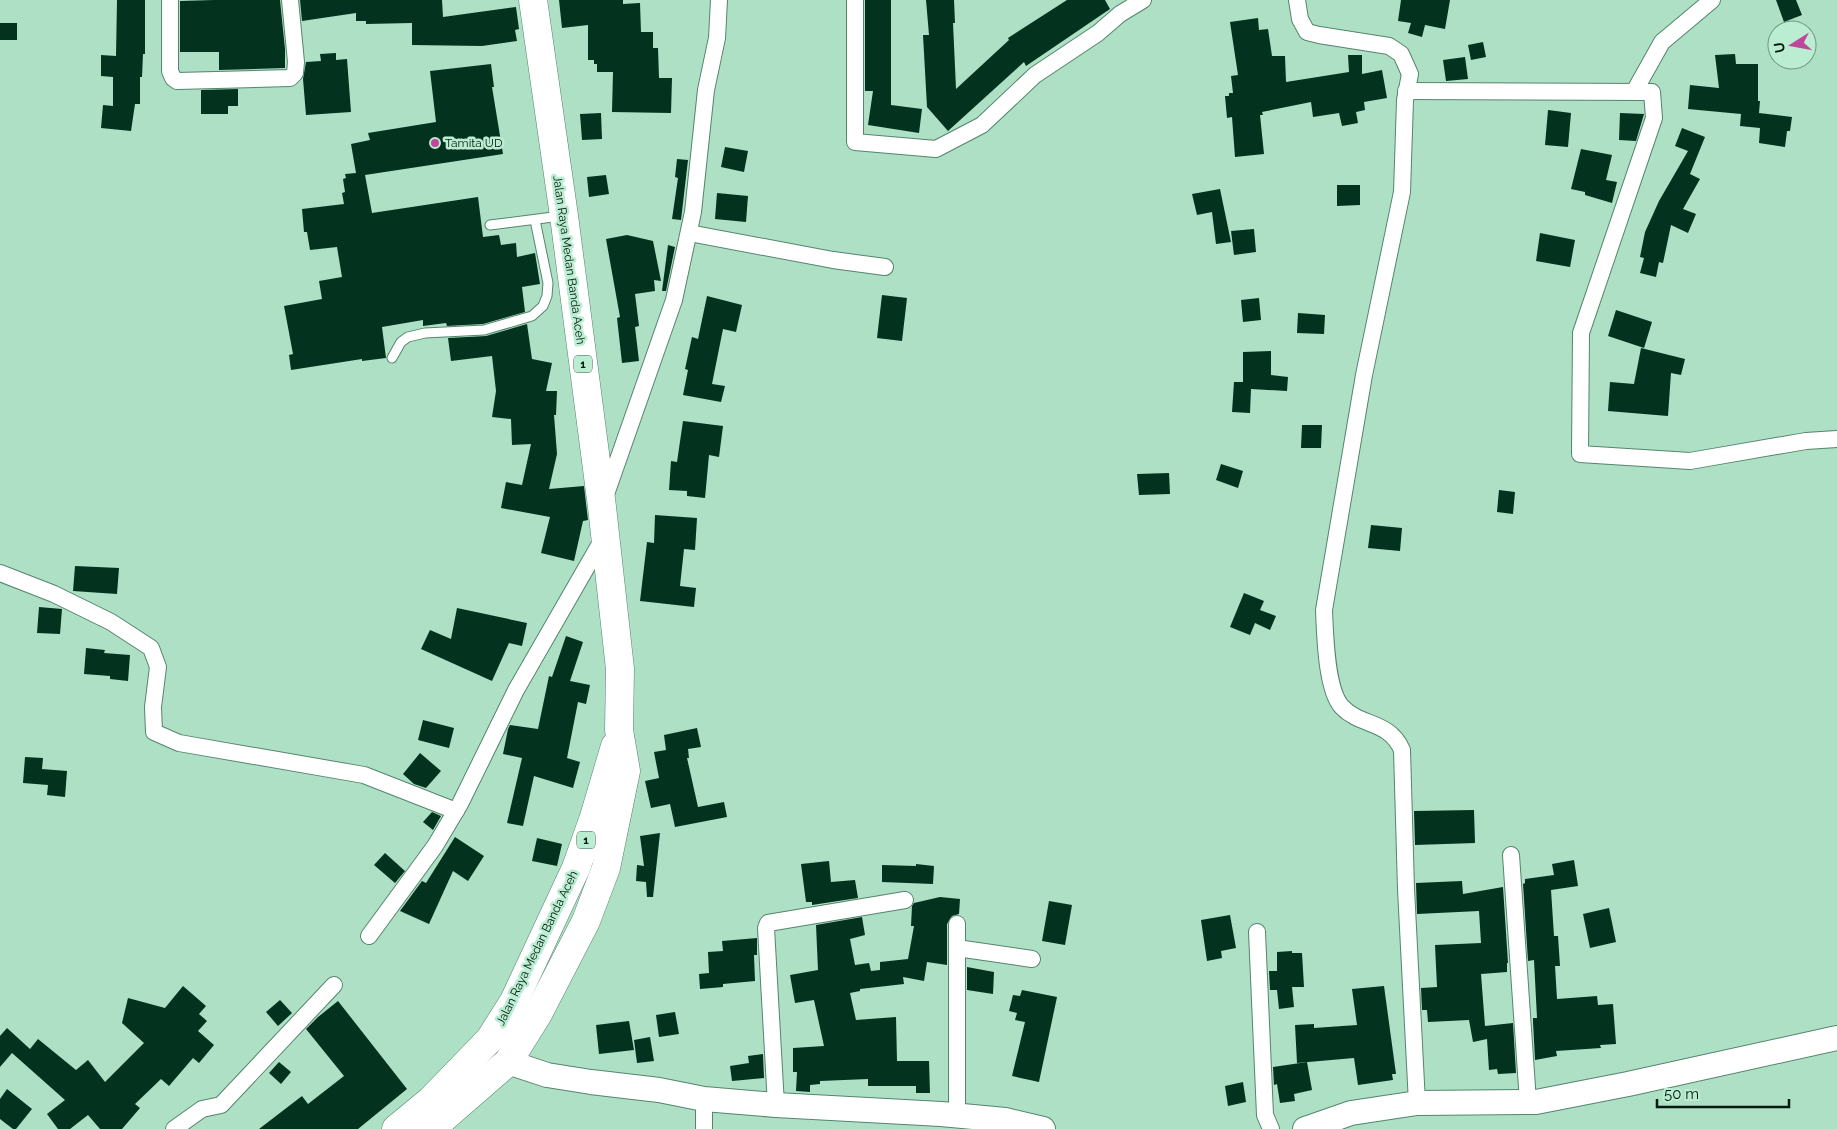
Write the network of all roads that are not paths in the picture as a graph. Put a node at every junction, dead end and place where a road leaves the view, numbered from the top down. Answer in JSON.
{"nodes":[{"id":1,"x":170,"y":0,"type":"edge"},
{"id":2,"x":290,"y":0,"type":"edge"},
{"id":3,"x":533,"y":0,"type":"edge"},
{"id":4,"x":719,"y":0,"type":"edge"},
{"id":5,"x":855,"y":0,"type":"edge"},
{"id":6,"x":1143,"y":0,"type":"edge"},
{"id":7,"x":1297,"y":0,"type":"edge"},
{"id":8,"x":1712,"y":0,"type":"edge"},
{"id":9,"x":1406,"y":91,"type":"junction"},
{"id":10,"x":1634,"y":92,"type":"junction"},
{"id":11,"x":564,"y":216,"type":"junction"},
{"id":12,"x":535,"y":220,"type":"junction"},
{"id":13,"x":490,"y":225,"type":"dead end"},
{"id":14,"x":688,"y":233,"type":"junction"},
{"id":15,"x":885,"y":267,"type":"dead end"},
{"id":16,"x":392,"y":358,"type":"dead end"},
{"id":17,"x":1837,"y":439,"type":"edge"},
{"id":18,"x":602,"y":507,"type":"junction"},
{"id":19,"x":605,"y":535,"type":"junction"},
{"id":20,"x":0,"y":573,"type":"edge"},
{"id":21,"x":619,"y":730,"type":"junction"},
{"id":22,"x":456,"y":811,"type":"junction"},
{"id":23,"x":1511,"y":856,"type":"dead end"},
{"id":24,"x":905,"y":900,"type":"dead end"},
{"id":25,"x":957,"y":924,"type":"dead end"},
{"id":26,"x":1257,"y":932,"type":"dead end"},
{"id":27,"x":369,"y":936,"type":"dead end"},
{"id":28,"x":957,"y":948,"type":"junction"},
{"id":29,"x":1032,"y":959,"type":"dead end"},
{"id":30,"x":334,"y":985,"type":"dead end"},
{"id":31,"x":1837,"y":1038,"type":"edge"},
{"id":32,"x":508,"y":1062,"type":"junction"},
{"id":33,"x":704,"y":1099,"type":"junction"},
{"id":34,"x":1528,"y":1102,"type":"junction"},
{"id":35,"x":1417,"y":1103,"type":"junction"},
{"id":36,"x":776,"y":1105,"type":"junction"},
{"id":37,"x":958,"y":1116,"type":"junction"},
{"id":38,"x":174,"y":1129,"type":"edge"},
{"id":39,"x":396,"y":1129,"type":"edge"},
{"id":40,"x":431,"y":1129,"type":"edge"},
{"id":41,"x":704,"y":1129,"type":"edge"},
{"id":42,"x":1043,"y":1129,"type":"edge"},
{"id":43,"x":1271,"y":1129,"type":"edge"},
{"id":44,"x":1305,"y":1129,"type":"edge"}],
"edges":[{"from":1,"to":2,"type":"street"},
{"from":3,"to":11,"type":"highway","name":"Jalan Raya Medan Banda Aceh","number":"1"},
{"from":4,"to":14,"type":"street"},
{"from":5,"to":6,"type":"street"},
{"from":7,"to":9,"type":"street"},
{"from":8,"to":10,"type":"street"},
{"from":9,"to":10,"type":"street"},
{"from":9,"to":35,"type":"street"},
{"from":10,"to":17,"type":"street"},
{"from":11,"to":12,"type":"lane"},
{"from":11,"to":18,"type":"highway","name":"Jalan Raya Medan Banda Aceh","number":"1"},
{"from":12,"to":13,"type":"lane"},
{"from":12,"to":16,"type":"lane"},
{"from":14,"to":15,"type":"street"},
{"from":14,"to":18,"type":"street"},
{"from":18,"to":19,"type":"highway","name":"Jalan Raya Medan Banda Aceh","number":"1"},
{"from":19,"to":21,"type":"highway","name":"Jalan Raya Medan Banda Aceh","number":"1"},
{"from":19,"to":22,"type":"street"},
{"from":20,"to":22,"type":"street"},
{"from":21,"to":32,"type":"highway","name":"Jalan Raya Medan Banda Aceh","number":"1"},
{"from":21,"to":39,"type":"highway","name":"Jalan Raya Medan Banda Aceh","number":"1"},
{"from":22,"to":27,"type":"street"},
{"from":23,"to":34,"type":"street"},
{"from":24,"to":36,"type":"street"},
{"from":25,"to":28,"type":"street"},
{"from":26,"to":43,"type":"street"},
{"from":28,"to":29,"type":"street"},
{"from":28,"to":37,"type":"street"},
{"from":30,"to":38,"type":"street"},
{"from":31,"to":34,"type":"street"},
{"from":32,"to":33,"type":"street"},
{"from":32,"to":40,"type":"highway","name":"Jalan Raya Medan Banda Aceh","number":"1"},
{"from":33,"to":36,"type":"street"},
{"from":33,"to":41,"type":"street"},
{"from":34,"to":35,"type":"street"},
{"from":35,"to":44,"type":"street"},
{"from":36,"to":37,"type":"street"},
{"from":37,"to":42,"type":"street"}]}
